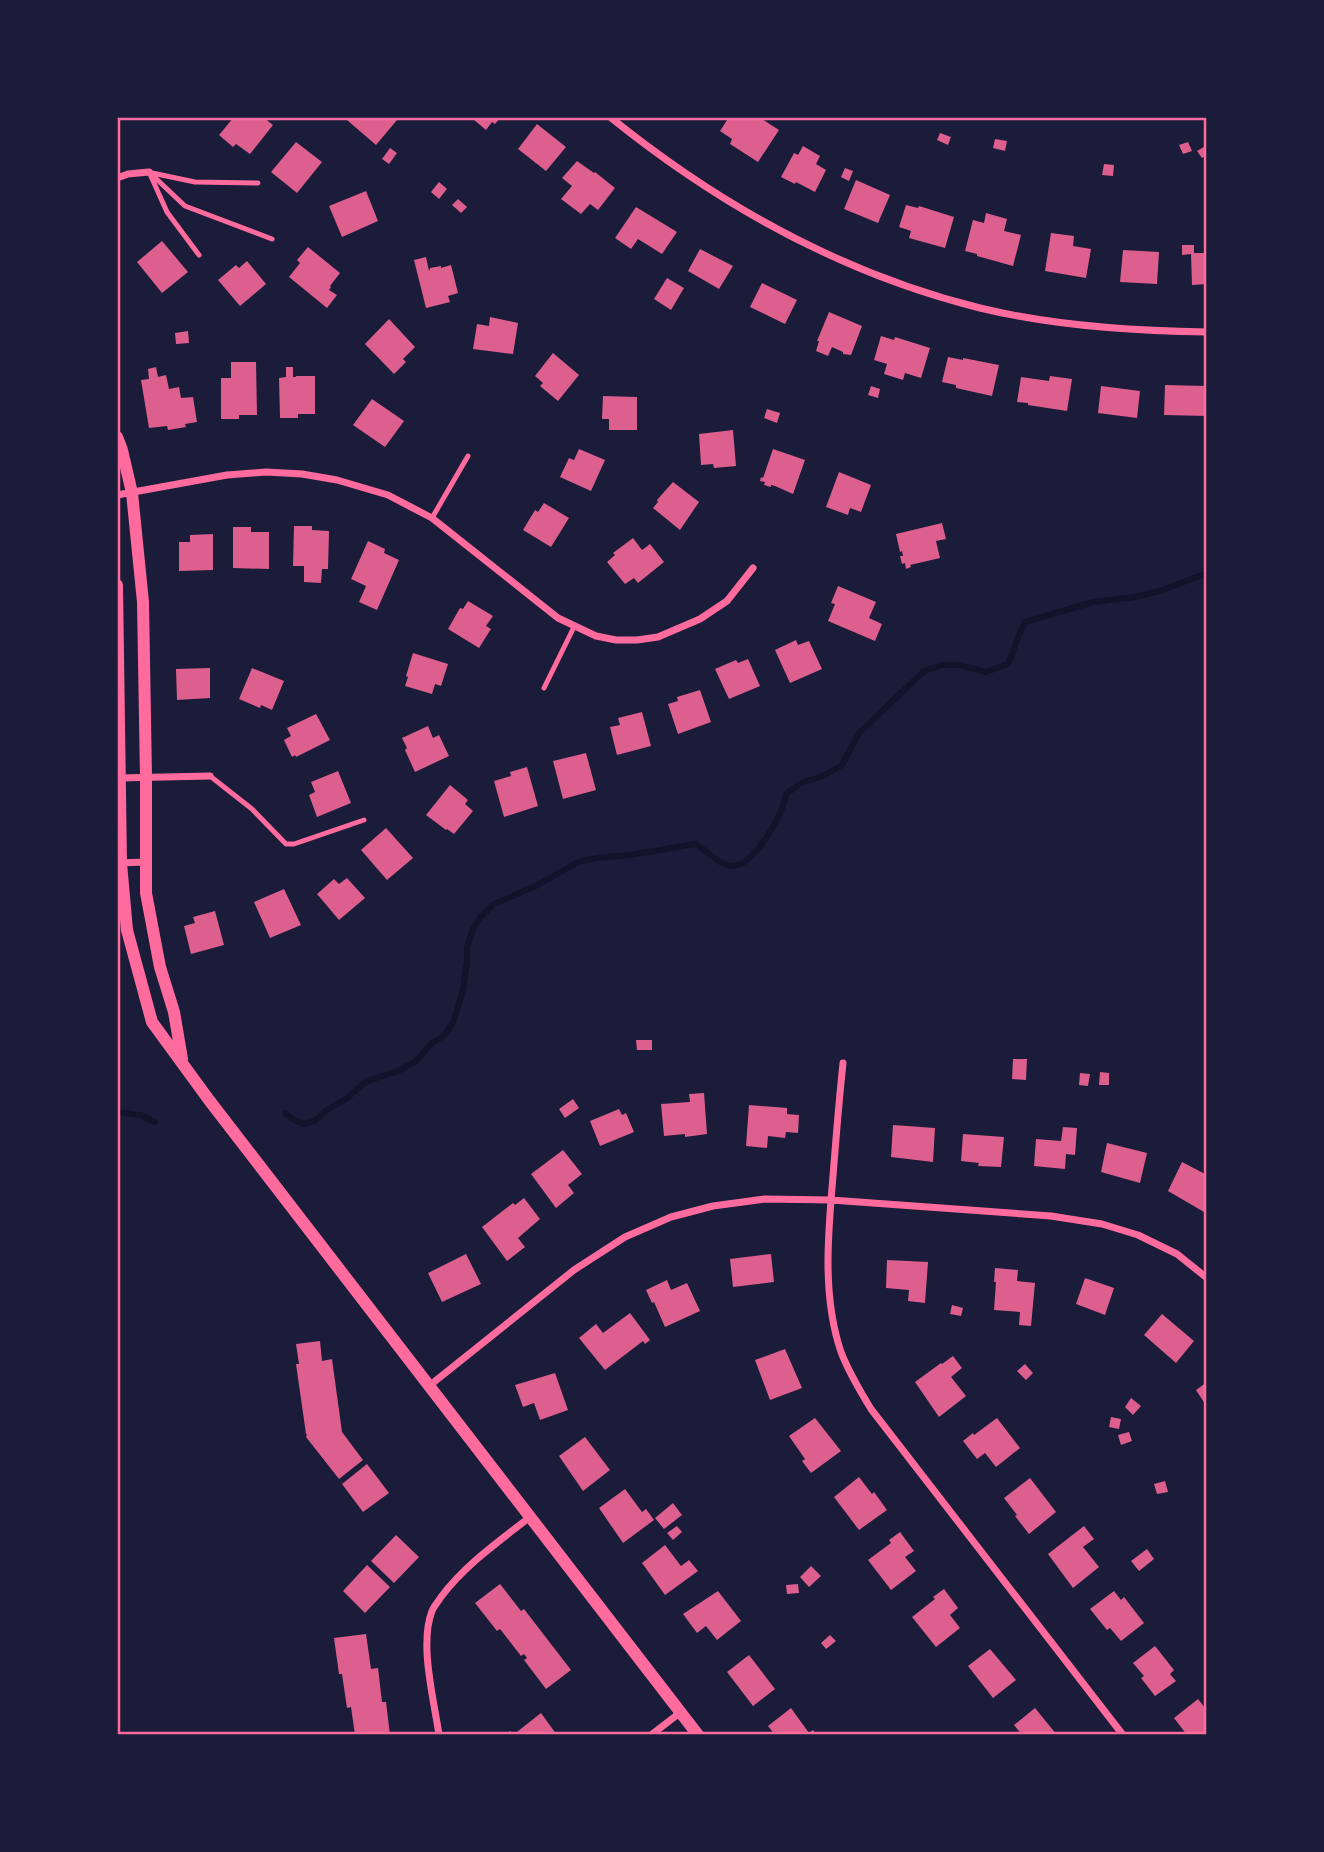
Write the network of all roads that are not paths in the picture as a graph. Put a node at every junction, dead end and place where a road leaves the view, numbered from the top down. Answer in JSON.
{"nodes":[{"id":1,"x":610,"y":117,"type":"edge"},
{"id":2,"x":149,"y":172,"type":"junction"},
{"id":3,"x":117,"y":178,"type":"edge"},
{"id":4,"x":258,"y":183,"type":"dead end"},
{"id":5,"x":272,"y":239,"type":"dead end"},
{"id":6,"x":199,"y":254,"type":"dead end"},
{"id":7,"x":1207,"y":332,"type":"edge"},
{"id":8,"x":117,"y":437,"type":"edge"},
{"id":9,"x":468,"y":456,"type":"dead end"},
{"id":10,"x":132,"y":493,"type":"junction"},
{"id":11,"x":117,"y":495,"type":"edge"},
{"id":12,"x":432,"y":518,"type":"junction"},
{"id":13,"x":753,"y":568,"type":"dead end"},
{"id":14,"x":117,"y":585,"type":"edge"},
{"id":15,"x":574,"y":627,"type":"junction"},
{"id":16,"x":544,"y":688,"type":"dead end"},
{"id":17,"x":210,"y":776,"type":"joint"},
{"id":18,"x":146,"y":777,"type":"junction"},
{"id":19,"x":118,"y":778,"type":"edge"},
{"id":20,"x":364,"y":820,"type":"dead end"},
{"id":21,"x":145,"y":862,"type":"junction"},
{"id":22,"x":119,"y":863,"type":"edge"},
{"id":23,"x":183,"y":1063,"type":"junction"},
{"id":24,"x":843,"y":1063,"type":"dead end"},
{"id":25,"x":831,"y":1200,"type":"junction"},
{"id":26,"x":1207,"y":1278,"type":"edge"},
{"id":27,"x":429,"y":1386,"type":"junction"},
{"id":28,"x":530,"y":1517,"type":"junction"},
{"id":29,"x":681,"y":1712,"type":"junction"},
{"id":30,"x":439,"y":1735,"type":"edge"},
{"id":31,"x":651,"y":1735,"type":"edge"},
{"id":32,"x":698,"y":1735,"type":"edge"},
{"id":33,"x":1122,"y":1735,"type":"edge"}],
"edges":[{"from":1,"to":7,"type":"street"},
{"from":2,"to":3,"type":"street"},
{"from":2,"to":4,"type":"lane"},
{"from":2,"to":5,"type":"lane"},
{"from":2,"to":6,"type":"lane"},
{"from":8,"to":10,"type":"street"},
{"from":9,"to":12,"type":"lane"},
{"from":10,"to":11,"type":"street"},
{"from":10,"to":12,"type":"street"},
{"from":10,"to":18,"type":"street"},
{"from":12,"to":15,"type":"street"},
{"from":13,"to":15,"type":"street"},
{"from":14,"to":19,"type":"street"},
{"from":15,"to":16,"type":"lane"},
{"from":17,"to":18,"type":"street"},
{"from":17,"to":20,"type":"lane"},
{"from":18,"to":19,"type":"street"},
{"from":18,"to":21,"type":"street"},
{"from":19,"to":22,"type":"street"},
{"from":21,"to":22,"type":"street"},
{"from":21,"to":23,"type":"street"},
{"from":22,"to":23,"type":"street"},
{"from":23,"to":27,"type":"street"},
{"from":24,"to":25,"type":"street"},
{"from":25,"to":26,"type":"street"},
{"from":25,"to":27,"type":"street"},
{"from":25,"to":33,"type":"street"},
{"from":27,"to":28,"type":"street"},
{"from":28,"to":29,"type":"street"},
{"from":28,"to":30,"type":"street"},
{"from":29,"to":31,"type":"street"},
{"from":29,"to":32,"type":"street"}]}
